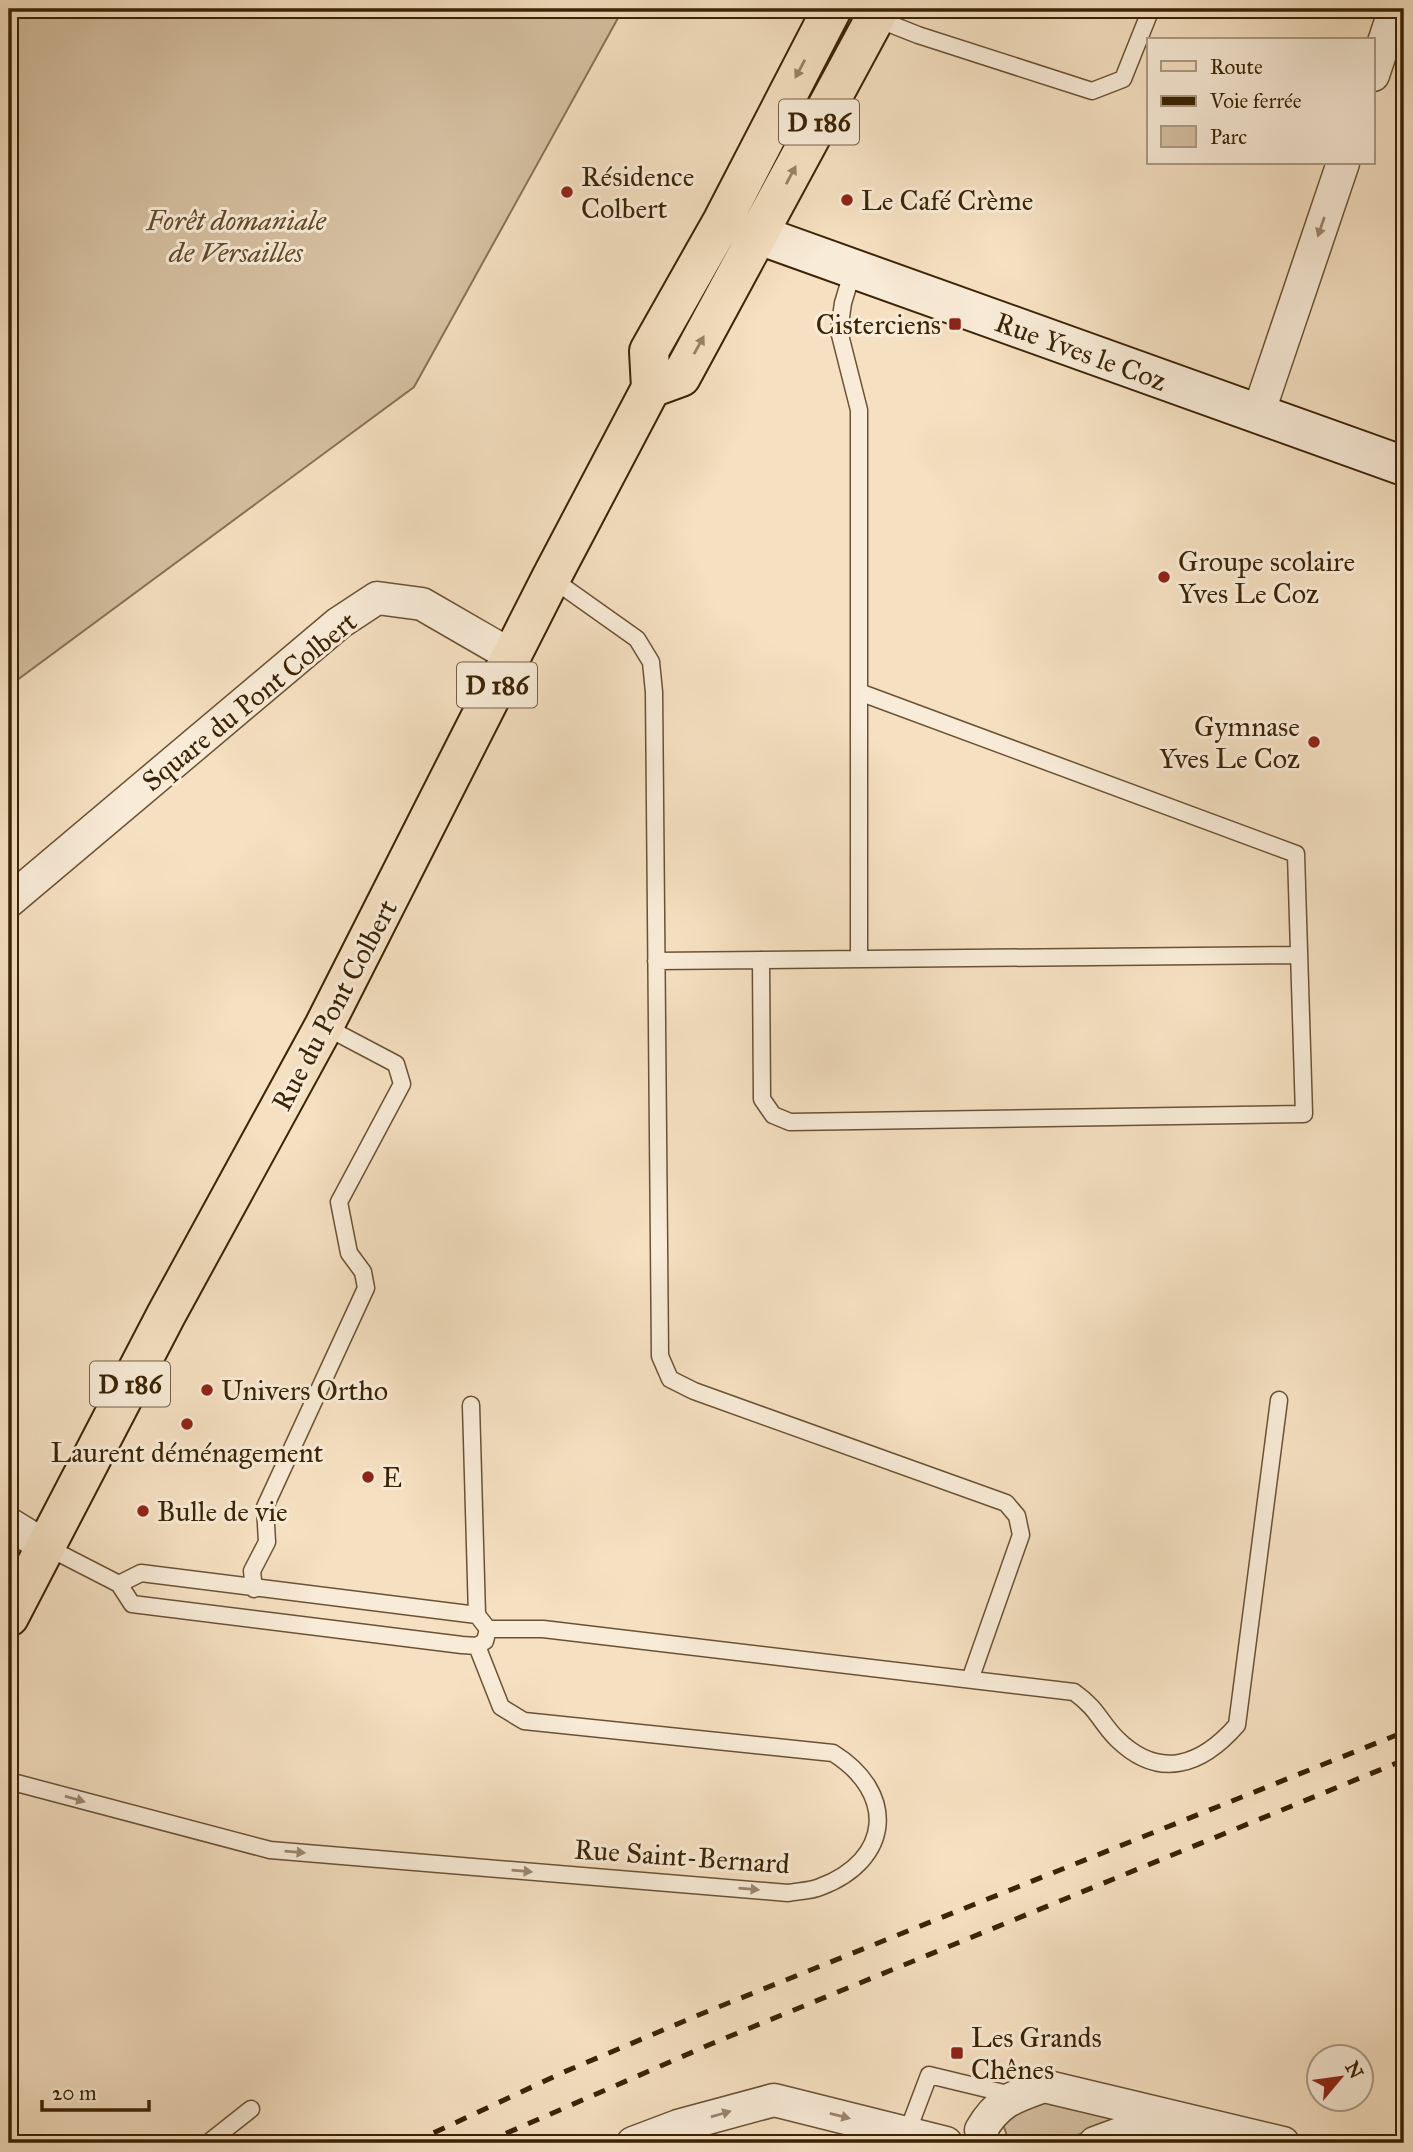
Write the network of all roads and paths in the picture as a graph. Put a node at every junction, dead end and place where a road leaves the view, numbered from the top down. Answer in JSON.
{"nodes":[{"id":1,"x":832,"y":9,"type":"edge"},
{"id":2,"x":1151,"y":9,"type":"edge"},
{"id":3,"x":1395,"y":9,"type":"edge"},
{"id":4,"x":877,"y":13,"type":"edge"},
{"id":5,"x":1374,"y":72,"type":"edge"},
{"id":6,"x":1343,"y":164,"type":"edge"},
{"id":7,"x":723,"y":220,"type":"junction"},
{"id":8,"x":759,"y":235,"type":"junction"},
{"id":9,"x":853,"y":270,"type":"junction"},
{"id":10,"x":651,"y":388,"type":"junction"},
{"id":11,"x":1258,"y":414,"type":"junction"},
{"id":12,"x":1404,"y":466,"type":"edge"},
{"id":13,"x":551,"y":578,"type":"junction"},
{"id":14,"x":512,"y":656,"type":"junction"},
{"id":15,"x":859,"y":692,"type":"junction"},
{"id":16,"x":9,"y":901,"type":"edge"},
{"id":17,"x":1299,"y":955,"type":"junction"},
{"id":18,"x":859,"y":959,"type":"junction"},
{"id":19,"x":761,"y":960,"type":"junction"},
{"id":20,"x":656,"y":961,"type":"junction"},
{"id":21,"x":324,"y":1026,"type":"junction"},
{"id":22,"x":1279,"y":1400,"type":"dead end"},
{"id":23,"x":471,"y":1405,"type":"dead end"},
{"id":24,"x":9,"y":1524,"type":"edge"},
{"id":25,"x":45,"y":1546,"type":"junction"},
{"id":26,"x":119,"y":1584,"type":"junction"},
{"id":27,"x":254,"y":1589,"type":"junction"},
{"id":28,"x":477,"y":1615,"type":"junction"},
{"id":29,"x":9,"y":1618,"type":"edge"},
{"id":30,"x":488,"y":1629,"type":"junction"},
{"id":31,"x":477,"y":1646,"type":"junction"},
{"id":32,"x":971,"y":1677,"type":"junction"},
{"id":33,"x":9,"y":1781,"type":"edge"},
{"id":34,"x":1016,"y":2096,"type":"junction"},
{"id":35,"x":251,"y":2109,"type":"dead end"},
{"id":36,"x":1176,"y":2120,"type":"junction"},
{"id":37,"x":907,"y":2133,"type":"junction"},
{"id":38,"x":208,"y":2143,"type":"edge"},
{"id":39,"x":633,"y":2143,"type":"edge"},
{"id":40,"x":946,"y":2143,"type":"edge"},
{"id":41,"x":984,"y":2143,"type":"edge"},
{"id":42,"x":1095,"y":2143,"type":"edge"},
{"id":43,"x":1283,"y":2143,"type":"edge"}],
"edges":[{"from":1,"to":7,"type":"main road","number":"D 186","one_way":true},
{"from":2,"to":4,"type":"lane"},
{"from":3,"to":5,"type":"street"},
{"from":8,"to":4,"type":"main road","number":"D 186","one_way":true},
{"from":6,"to":11,"type":"street","one_way":true},
{"from":7,"to":8,"type":"main road"},
{"from":7,"to":10,"type":"main road","number":"D 186"},
{"from":8,"to":9,"type":"main road","name":"Rue Yves le Coz"},
{"from":10,"to":8,"type":"main road","number":"D 186","one_way":true},
{"from":9,"to":11,"type":"main road","name":"Rue Yves le Coz"},
{"from":9,"to":15,"type":"lane"},
{"from":10,"to":13,"type":"main road","name":"Rue du Pont Colbert","number":"D 186"},
{"from":11,"to":12,"type":"main road","name":"Rue Yves le Coz"},
{"from":13,"to":14,"type":"main road","name":"Rue du Pont Colbert","number":"D 186"},
{"from":13,"to":20,"type":"lane"},
{"from":14,"to":16,"type":"street","name":"Square du Pont Colbert"},
{"from":14,"to":21,"type":"main road","name":"Rue du Pont Colbert","number":"D 186"},
{"from":15,"to":17,"type":"lane"},
{"from":15,"to":18,"type":"lane"},
{"from":17,"to":18,"type":"lane"},
{"from":17,"to":19,"type":"lane"},
{"from":18,"to":19,"type":"lane"},
{"from":19,"to":20,"type":"lane"},
{"from":20,"to":32,"type":"lane"},
{"from":21,"to":25,"type":"main road","name":"Rue du Pont Colbert","number":"D 186"},
{"from":21,"to":27,"type":"lane"},
{"from":22,"to":32,"type":"lane"},
{"from":23,"to":28,"type":"lane"},
{"from":24,"to":25,"type":"street"},
{"from":25,"to":26,"type":"lane"},
{"from":25,"to":29,"type":"main road","name":"Rue du Pont Colbert","number":"D 186"},
{"from":26,"to":27,"type":"lane"},
{"from":26,"to":31,"type":"lane"},
{"from":27,"to":28,"type":"lane"},
{"from":28,"to":30,"type":"lane"},
{"from":30,"to":31,"type":"lane"},
{"from":30,"to":32,"type":"lane"},
{"from":33,"to":31,"type":"lane","name":"Rue Saint-Bernard","one_way":true},
{"from":34,"to":36,"type":"street"},
{"from":34,"to":37,"type":"lane"},
{"from":34,"to":41,"type":"street"},
{"from":35,"to":38,"type":"lane"},
{"from":36,"to":42,"type":"street"},
{"from":36,"to":43,"type":"street"},
{"from":39,"to":37,"type":"street","one_way":true},
{"from":37,"to":40,"type":"street"}]}
